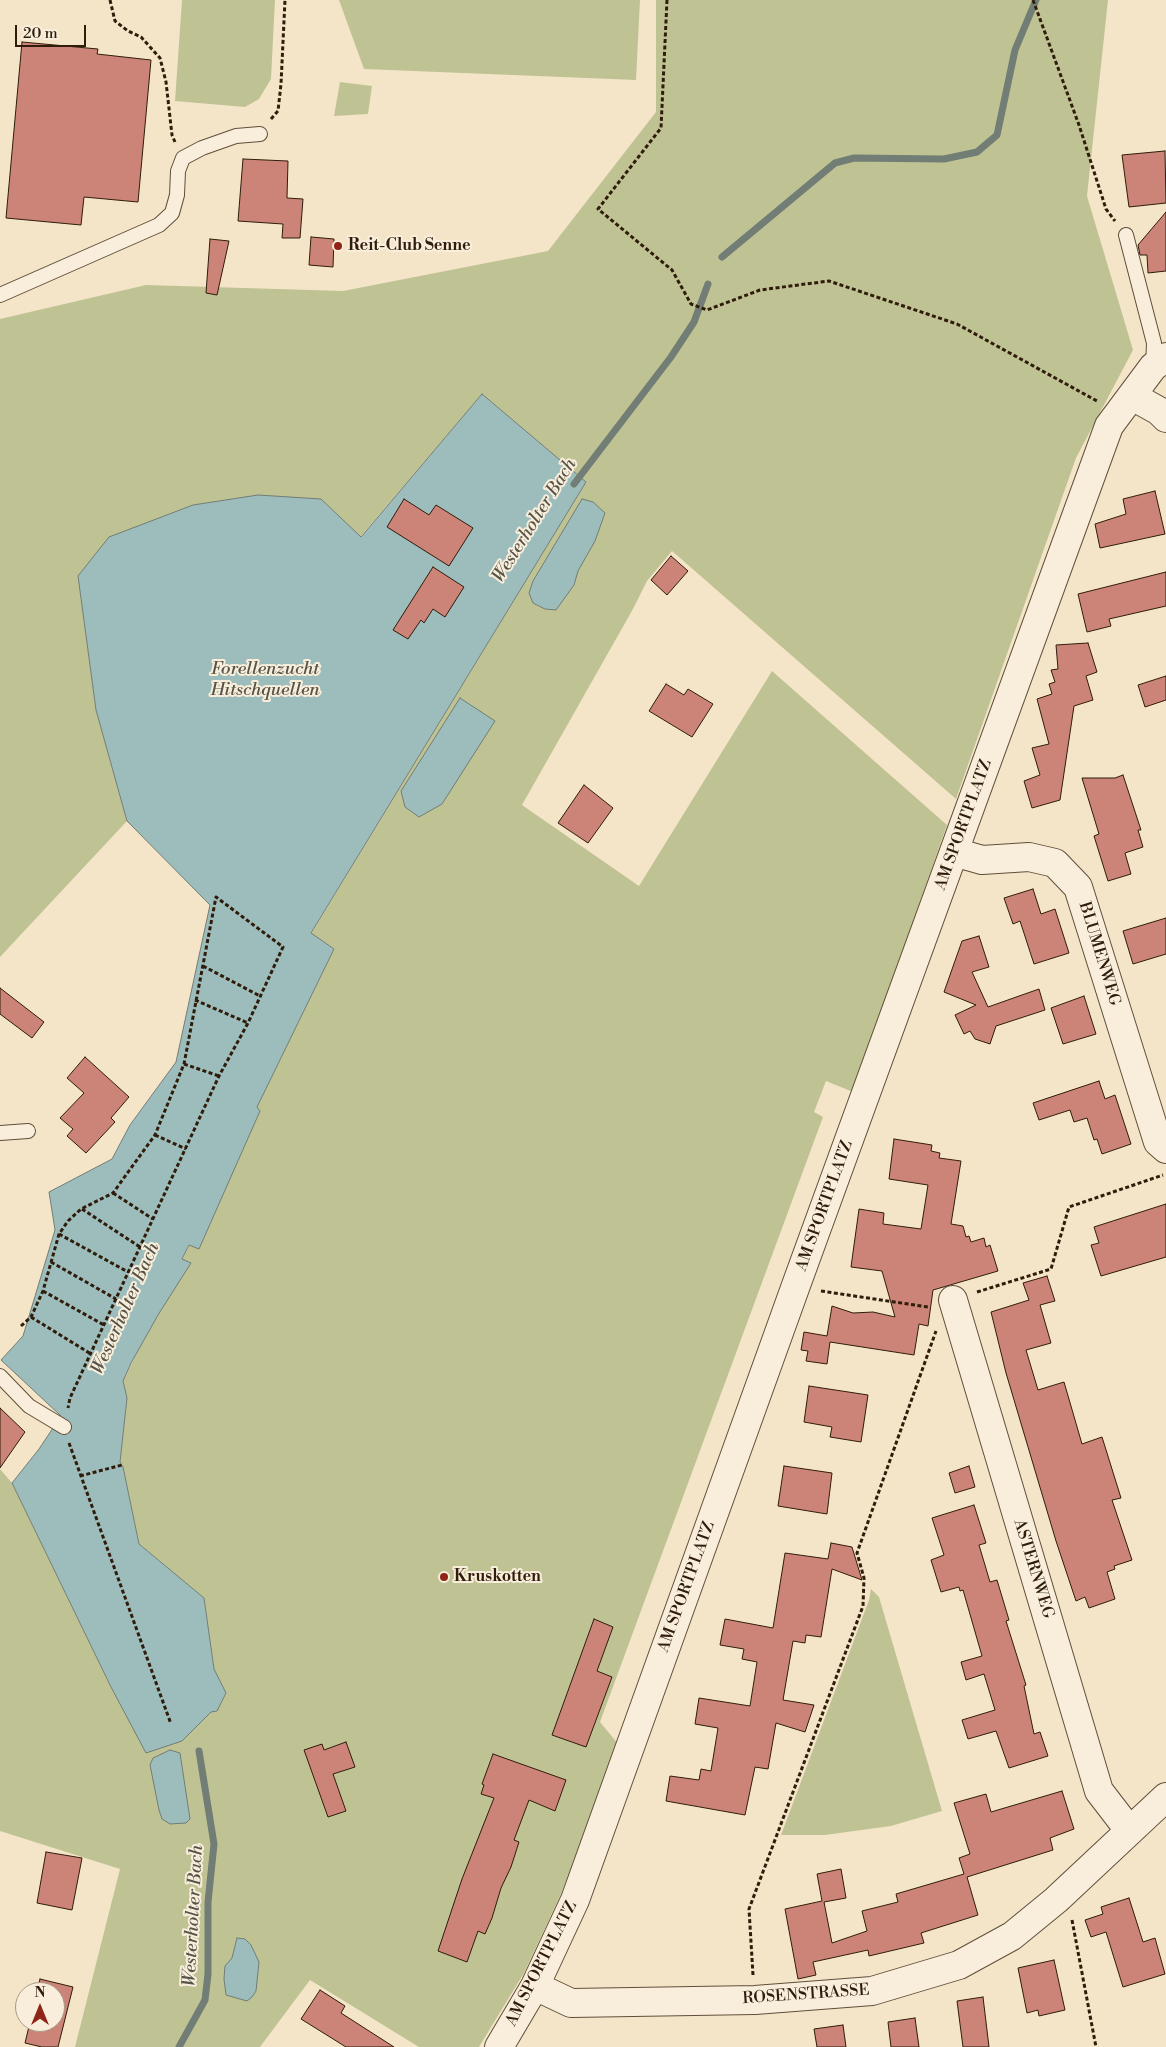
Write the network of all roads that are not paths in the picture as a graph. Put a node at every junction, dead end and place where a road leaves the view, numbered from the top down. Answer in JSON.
{"nodes":[{"id":1,"x":260,"y":134,"type":"road end"},
{"id":2,"x":1126,"y":235,"type":"dead end"},
{"id":3,"x":0,"y":295,"type":"edge"},
{"id":4,"x":1159,"y":362,"type":"edge"},
{"id":5,"x":1125,"y":404,"type":"junction"},
{"id":6,"x":1166,"y":418,"type":"edge"},
{"id":7,"x":954,"y":852,"type":"junction"},
{"id":8,"x":28,"y":1131,"type":"dead end"},
{"id":9,"x":0,"y":1133,"type":"edge"},
{"id":10,"x":1166,"y":1149,"type":"edge"},
{"id":11,"x":947,"y":1304,"type":"road end"},
{"id":12,"x":0,"y":1376,"type":"edge"},
{"id":13,"x":64,"y":1427,"type":"road end"},
{"id":14,"x":1166,"y":1797,"type":"edge"},
{"id":15,"x":1128,"y":1830,"type":"junction"},
{"id":16,"x":535,"y":1986,"type":"junction"},
{"id":17,"x":499,"y":2047,"type":"edge"}],
"edges":[{"from":1,"to":3,"type":"lane"},
{"from":2,"to":4,"type":"lane"},
{"from":4,"to":5,"type":"street","name":"AM SPORTPLATZ"},
{"from":5,"to":6,"type":"street"},
{"from":5,"to":7,"type":"street","name":"AM SPORTPLATZ"},
{"from":7,"to":10,"type":"street","name":"BLUMENWEG"},
{"from":7,"to":16,"type":"street","name":"AM SPORTPLATZ"},
{"from":8,"to":9,"type":"lane"},
{"from":11,"to":15,"type":"street","name":"ASTERNWEG"},
{"from":12,"to":13,"type":"lane"},
{"from":14,"to":15,"type":"street","name":"ROSENSTRASSE"},
{"from":15,"to":16,"type":"street","name":"ROSENSTRASSE"},
{"from":16,"to":17,"type":"street","name":"AM SPORTPLATZ"}]}
